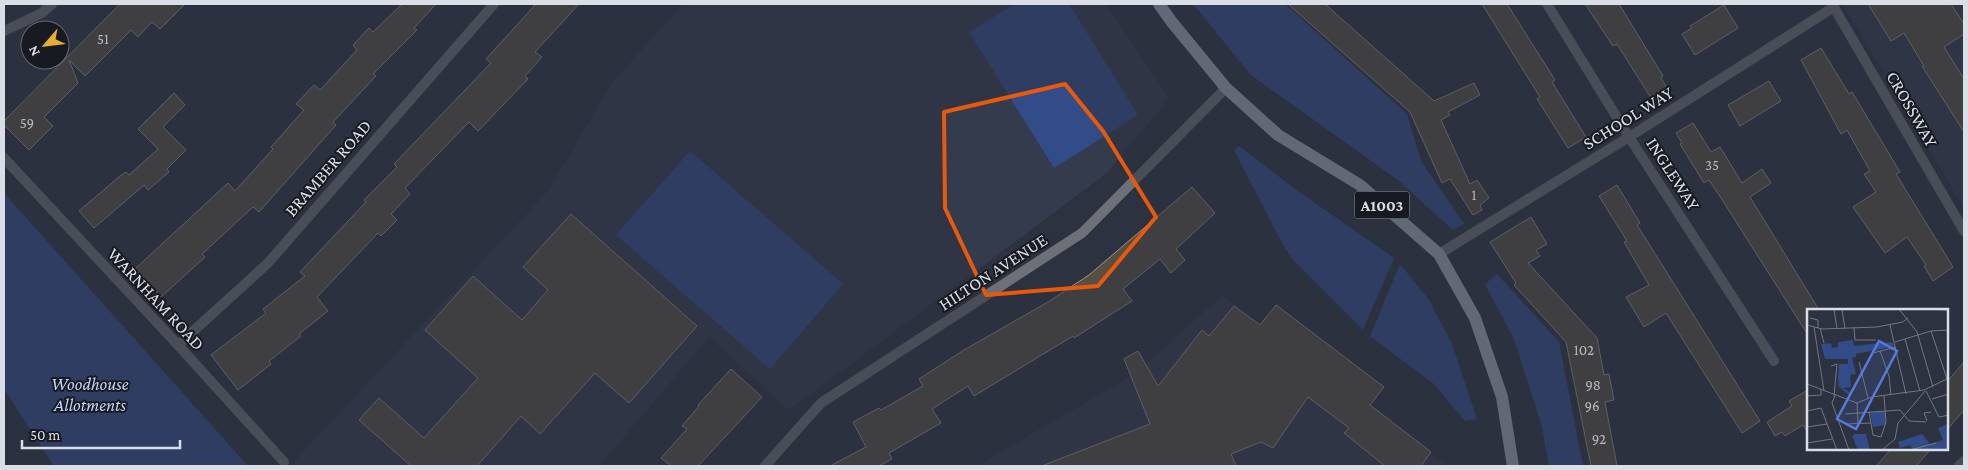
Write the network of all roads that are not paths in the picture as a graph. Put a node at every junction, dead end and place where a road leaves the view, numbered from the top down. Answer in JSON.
{"nodes":[{"id":1,"x":52,"y":4,"type":"edge"},
{"id":2,"x":494,"y":4,"type":"edge"},
{"id":3,"x":1159,"y":4,"type":"edge"},
{"id":4,"x":1546,"y":4,"type":"edge"},
{"id":5,"x":1833,"y":5,"type":"edge"},
{"id":6,"x":4,"y":31,"type":"edge"},
{"id":7,"x":1226,"y":88,"type":"junction"},
{"id":8,"x":1629,"y":137,"type":"junction"},
{"id":9,"x":4,"y":158,"type":"edge"},
{"id":10,"x":1964,"y":231,"type":"edge"},
{"id":11,"x":1439,"y":254,"type":"junction"},
{"id":12,"x":178,"y":346,"type":"junction"},
{"id":13,"x":1774,"y":361,"type":"dead end"},
{"id":14,"x":1964,"y":460,"type":"edge"},
{"id":15,"x":284,"y":462,"type":"dead end"},
{"id":16,"x":765,"y":466,"type":"edge"},
{"id":17,"x":1514,"y":466,"type":"edge"},
{"id":18,"x":1959,"y":466,"type":"edge"}],
"edges":[{"from":1,"to":6,"type":"street"},
{"from":2,"to":12,"type":"street","name":"BRAMBER ROAD"},
{"from":3,"to":7,"type":"main road","number":"A1003"},
{"from":4,"to":8,"type":"street","name":"INGLEWAY"},
{"from":5,"to":8,"type":"street","name":"SCHOOL WAY"},
{"from":5,"to":10,"type":"street","name":"CROSSWAY"},
{"from":7,"to":11,"type":"main road","number":"A1003"},
{"from":7,"to":16,"type":"street","name":"HILTON AVENUE"},
{"from":8,"to":11,"type":"street","name":"SCHOOL WAY"},
{"from":8,"to":13,"type":"street","name":"INGLEWAY"},
{"from":9,"to":12,"type":"street","name":"WARNHAM ROAD"},
{"from":11,"to":17,"type":"main road","number":"A1003"},
{"from":12,"to":15,"type":"street","name":"WARNHAM ROAD"},
{"from":14,"to":18,"type":"street"}]}
